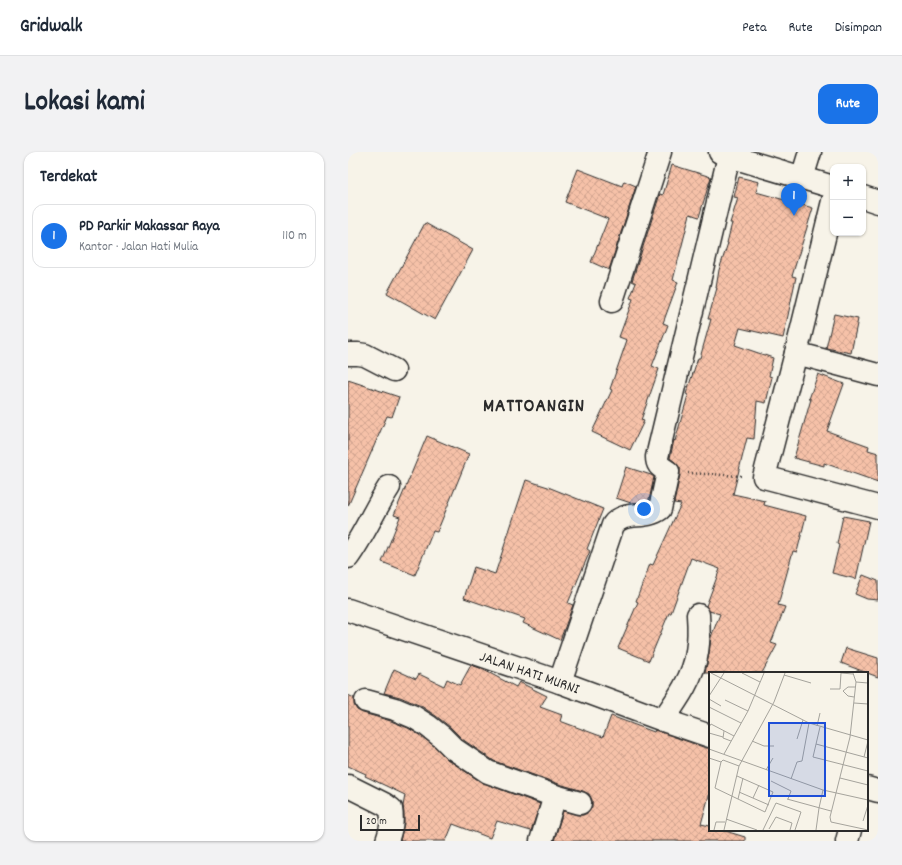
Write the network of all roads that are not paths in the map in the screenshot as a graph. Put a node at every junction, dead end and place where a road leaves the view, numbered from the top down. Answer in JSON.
{"nodes":[{"id":1,"x":660,"y":152,"type":"edge"},
{"id":2,"x":810,"y":152,"type":"edge"},
{"id":3,"x":725,"y":154,"type":"edge"},
{"id":4,"x":802,"y":178,"type":"junction"},
{"id":5,"x":830,"y":186,"type":"edge"},
{"id":6,"x":866,"y":198,"type":"edge"},
{"id":7,"x":878,"y":202,"type":"edge"},
{"id":8,"x":830,"y":213,"type":"edge"},
{"id":9,"x":612,"y":301,"type":"dead end"},
{"id":10,"x":348,"y":354,"type":"edge"},
{"id":11,"x":796,"y":354,"type":"junction"},
{"id":12,"x":394,"y":370,"type":"dead end"},
{"id":13,"x":878,"y":375,"type":"edge"},
{"id":14,"x":389,"y":487,"type":"dead end"},
{"id":15,"x":878,"y":507,"type":"edge"},
{"id":16,"x":348,"y":557,"type":"edge"},
{"id":17,"x":348,"y":610,"type":"edge"},
{"id":18,"x":698,"y":615,"type":"dead end"},
{"id":19,"x":560,"y":682,"type":"junction"},
{"id":20,"x":366,"y":701,"type":"dead end"},
{"id":21,"x":663,"y":720,"type":"junction"},
{"id":22,"x":709,"y":736,"type":"edge"},
{"id":23,"x":348,"y":786,"type":"edge"},
{"id":24,"x":868,"y":788,"type":"edge"},
{"id":25,"x":878,"y":791,"type":"edge"},
{"id":26,"x":555,"y":796,"type":"junction"},
{"id":27,"x":580,"y":803,"type":"dead end"},
{"id":28,"x":850,"y":831,"type":"edge"},
{"id":29,"x":387,"y":841,"type":"edge"},
{"id":30,"x":541,"y":841,"type":"edge"},
{"id":31,"x":847,"y":841,"type":"edge"}],
"edges":[{"from":1,"to":9,"type":"street"},
{"from":2,"to":4,"type":"street"},
{"from":3,"to":4,"type":"street"},
{"from":3,"to":19,"type":"street"},
{"from":4,"to":5,"type":"street"},
{"from":6,"to":7,"type":"street"},
{"from":8,"to":11,"type":"street"},
{"from":10,"to":12,"type":"street"},
{"from":11,"to":13,"type":"street"},
{"from":11,"to":15,"type":"street"},
{"from":14,"to":16,"type":"street"},
{"from":17,"to":19,"type":"street","name":"JALAN HATI MURNI"},
{"from":18,"to":21,"type":"street"},
{"from":19,"to":21,"type":"street","name":"JALAN HATI MURNI"},
{"from":20,"to":26,"type":"street"},
{"from":21,"to":22,"type":"street","name":"JALAN HATI MURNI"},
{"from":23,"to":29,"type":"street"},
{"from":24,"to":25,"type":"street"},
{"from":26,"to":27,"type":"street"},
{"from":26,"to":30,"type":"street"},
{"from":28,"to":31,"type":"street"}]}
